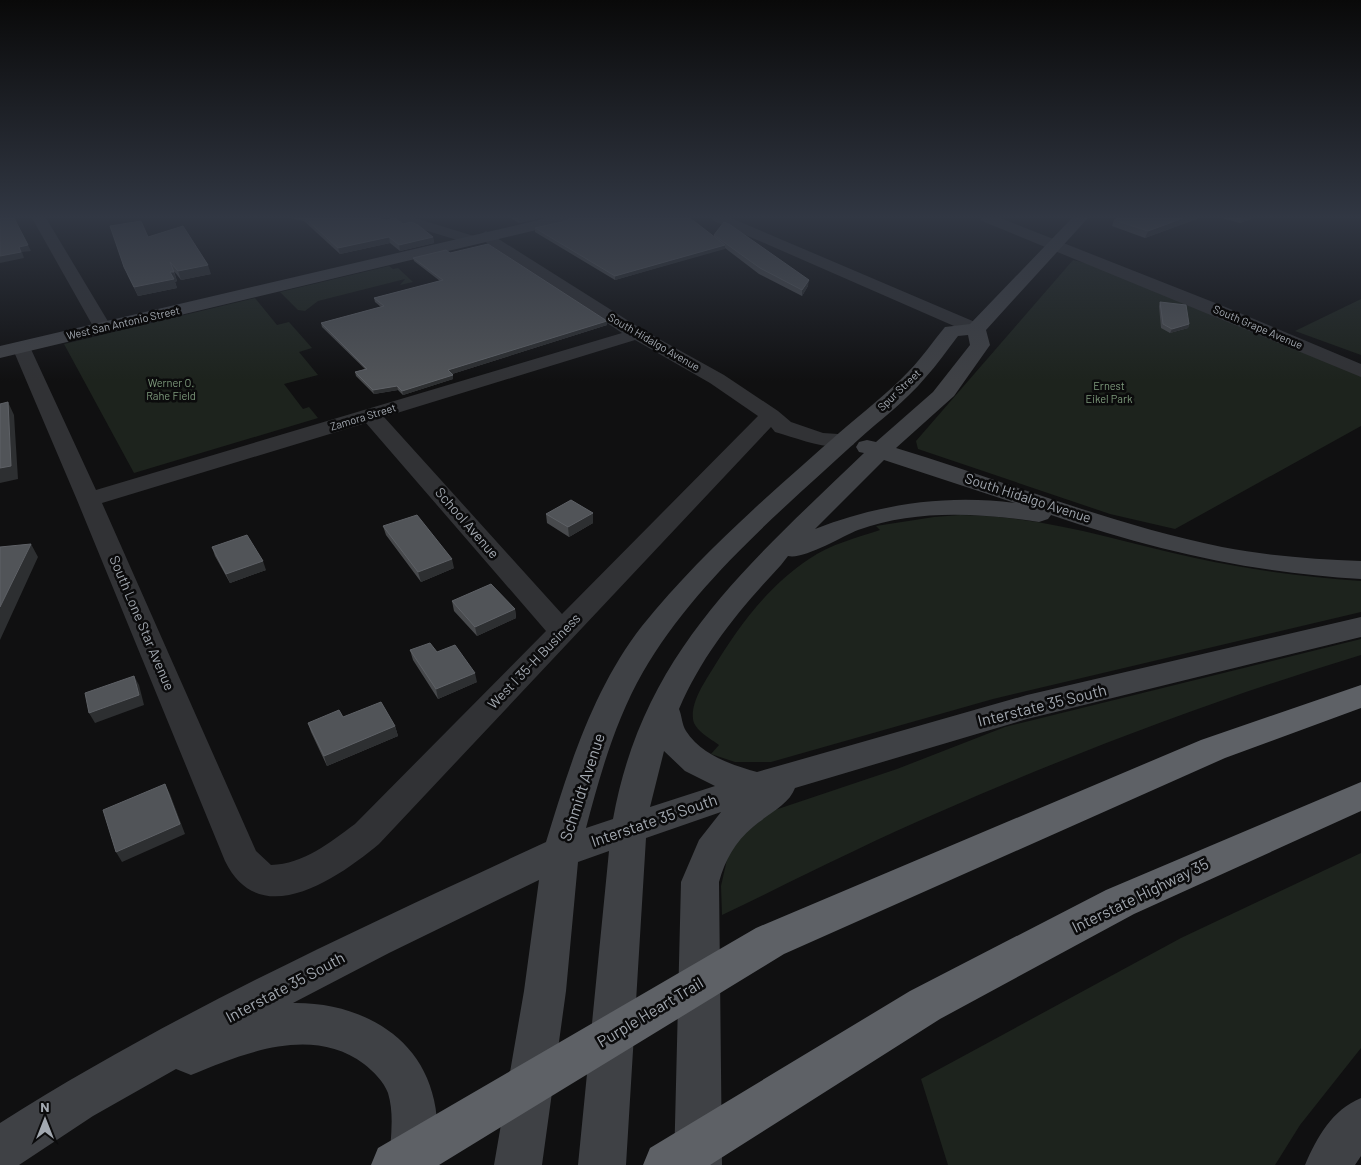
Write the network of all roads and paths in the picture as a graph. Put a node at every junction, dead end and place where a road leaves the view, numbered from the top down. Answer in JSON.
{"nodes":[{"id":1,"x":71,"y":272,"type":"edge"},
{"id":2,"x":335,"y":272,"type":"edge"},
{"id":3,"x":536,"y":272,"type":"edge"},
{"id":4,"x":844,"y":272,"type":"edge"},
{"id":5,"x":1028,"y":272,"type":"edge"},
{"id":6,"x":1125,"y":272,"type":"edge"},
{"id":7,"x":103,"y":328,"type":"junction"},
{"id":8,"x":976,"y":329,"type":"junction"},
{"id":9,"x":637,"y":334,"type":"junction"},
{"id":10,"x":10,"y":349,"type":"edge"},
{"id":11,"x":1361,"y":371,"type":"edge"},
{"id":12,"x":371,"y":415,"type":"junction"},
{"id":13,"x":772,"y":415,"type":"junction"},
{"id":14,"x":845,"y":440,"type":"junction"},
{"id":15,"x":881,"y":451,"type":"junction"},
{"id":16,"x":89,"y":500,"type":"junction"},
{"id":17,"x":1124,"y":529,"type":"junction"},
{"id":18,"x":1361,"y":570,"type":"edge"},
{"id":19,"x":748,"y":584,"type":"junction"},
{"id":20,"x":1361,"y":626,"type":"edge"},
{"id":21,"x":562,"y":632,"type":"junction"},
{"id":22,"x":1361,"y":696,"type":"edge"},
{"id":23,"x":664,"y":710,"type":"junction"},
{"id":24,"x":803,"y":773,"type":"junction"},
{"id":25,"x":757,"y":786,"type":"junction"},
{"id":26,"x":1361,"y":796,"type":"edge"},
{"id":27,"x":629,"y":828,"type":"junction"},
{"id":28,"x":561,"y":852,"type":"junction"},
{"id":29,"x":278,"y":881,"type":"joint"},
{"id":30,"x":77,"y":1100,"type":"junction"},
{"id":31,"x":1361,"y":1121,"type":"edge"},
{"id":32,"x":0,"y":1150,"type":"edge"},
{"id":33,"x":395,"y":1165,"type":"edge"},
{"id":34,"x":413,"y":1165,"type":"edge"},
{"id":35,"x":518,"y":1165,"type":"edge"},
{"id":36,"x":602,"y":1165,"type":"edge"},
{"id":37,"x":667,"y":1165,"type":"edge"},
{"id":38,"x":698,"y":1165,"type":"edge"},
{"id":39,"x":1329,"y":1165,"type":"edge"}],
"edges":[{"from":1,"to":7,"type":"street"},
{"from":2,"to":7,"type":"main road","name":"West San Antonio Street"},
{"from":3,"to":9,"type":"street","name":"South Hidalgo Avenue"},
{"from":4,"to":8,"type":"street"},
{"from":5,"to":8,"type":"main road"},
{"from":6,"to":11,"type":"street","name":"South Grape Avenue"},
{"from":7,"to":10,"type":"main road","name":"West San Antonio Street"},
{"from":8,"to":14,"type":"main road","name":"Spur Street"},
{"from":8,"to":15,"type":"main road"},
{"from":9,"to":12,"type":"street","name":"Zamora Street"},
{"from":9,"to":13,"type":"street","name":"South Hidalgo Avenue"},
{"from":10,"to":16,"type":"street","name":"South Lone Star Avenue"},
{"from":12,"to":16,"type":"street","name":"Zamora Street"},
{"from":12,"to":21,"type":"street","name":"School Avenue"},
{"from":13,"to":14,"type":"street","name":"South Hidalgo Avenue"},
{"from":13,"to":21,"type":"street","name":"West I 35-H Business"},
{"from":14,"to":15,"type":"main road","name":"South Hidalgo Avenue"},
{"from":14,"to":28,"type":"main road","name":"Schmidt Avenue"},
{"from":15,"to":17,"type":"main road","name":"South Hidalgo Avenue"},
{"from":15,"to":19,"type":"main road"},
{"from":16,"to":29,"type":"street","name":"South Lone Star Avenue"},
{"from":17,"to":18,"type":"main road"},
{"from":17,"to":19,"type":"main road"},
{"from":19,"to":23,"type":"main road"},
{"from":20,"to":24,"type":"main road","name":"Interstate 35 South"},
{"from":21,"to":29,"type":"street","name":"West I 35-H Business"},
{"from":22,"to":33,"type":"highway","name":"Purple Heart Trail"},
{"from":23,"to":25,"type":"main road"},
{"from":23,"to":27,"type":"main road"},
{"from":24,"to":25,"type":"main road","name":"Interstate 35 South"},
{"from":24,"to":38,"type":"main road"},
{"from":25,"to":27,"type":"main road","name":"Interstate 35 South"},
{"from":26,"to":37,"type":"highway","name":"Interstate Highway 35"},
{"from":27,"to":28,"type":"main road","name":"Interstate 35 South"},
{"from":27,"to":36,"type":"main road"},
{"from":28,"to":30,"type":"main road","name":"Interstate 35 South"},
{"from":28,"to":35,"type":"main road","name":"Schmidt Avenue"},
{"from":30,"to":32,"type":"main road","name":"Interstate 35 South"},
{"from":30,"to":34,"type":"main road"},
{"from":31,"to":39,"type":"main road"}]}
